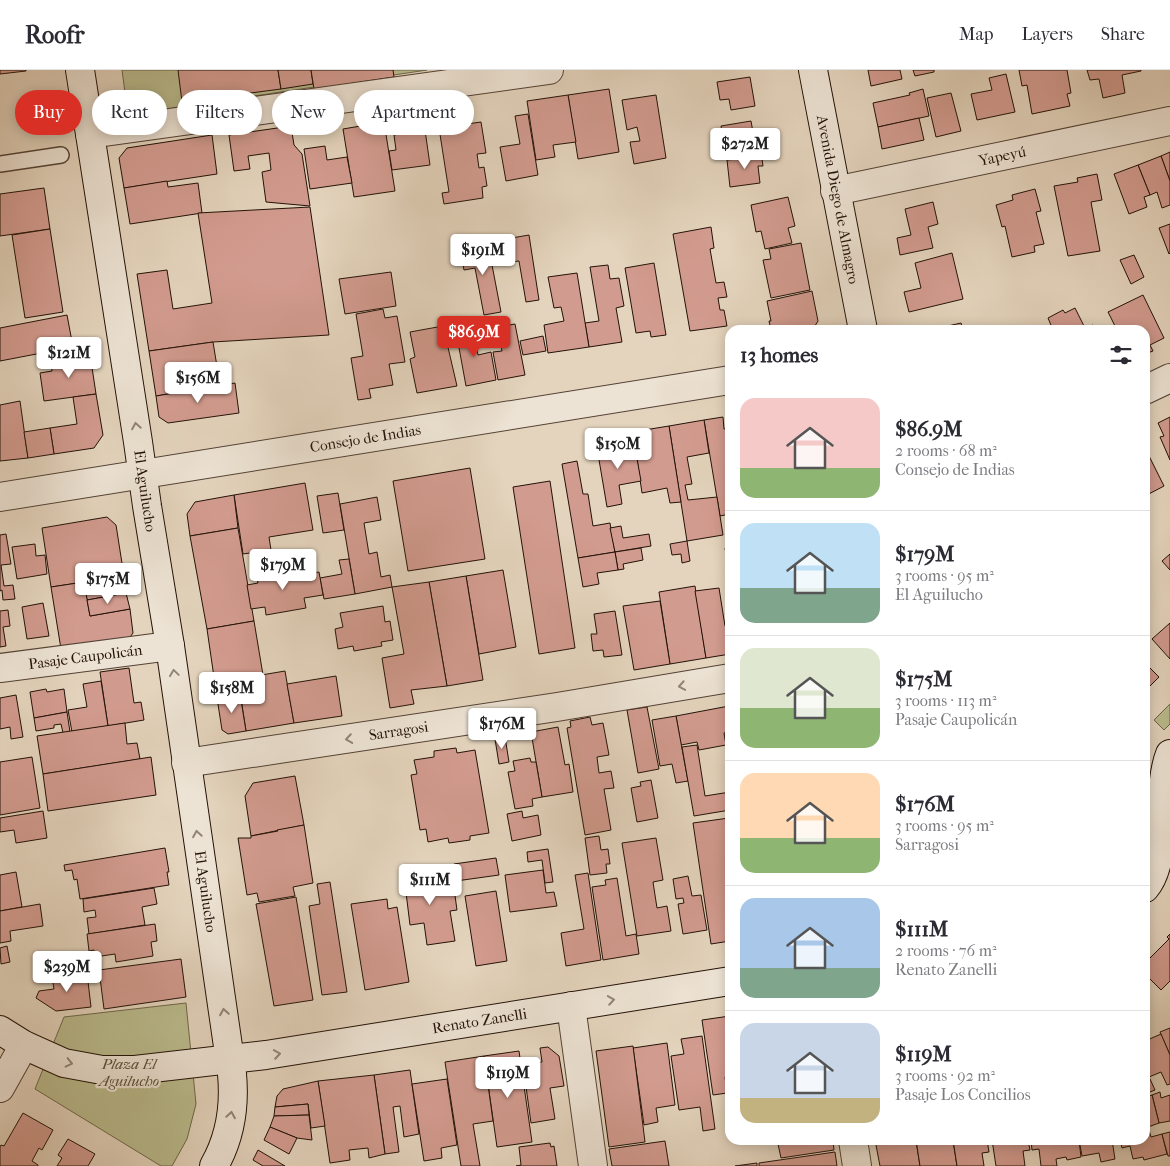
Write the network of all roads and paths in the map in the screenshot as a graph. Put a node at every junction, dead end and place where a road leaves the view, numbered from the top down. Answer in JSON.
{"nodes":[{"id":1,"x":80,"y":70,"type":"edge"},
{"id":2,"x":549,"y":70,"type":"edge"},
{"id":3,"x":813,"y":70,"type":"edge"},
{"id":4,"x":1170,"y":121,"type":"edge"},
{"id":5,"x":90,"y":134,"type":"junction"},
{"id":6,"x":61,"y":155,"type":"dead end"},
{"id":7,"x":0,"y":164,"type":"edge"},
{"id":8,"x":835,"y":192,"type":"junction"},
{"id":9,"x":862,"y":325,"type":"edge"},
{"id":10,"x":1170,"y":378,"type":"edge"},
{"id":11,"x":725,"y":381,"type":"edge"},
{"id":12,"x":1150,"y":388,"type":"edge"},
{"id":13,"x":143,"y":474,"type":"junction"},
{"id":14,"x":0,"y":497,"type":"edge"},
{"id":15,"x":170,"y":646,"type":"junction"},
{"id":16,"x":0,"y":668,"type":"edge"},
{"id":17,"x":725,"y":679,"type":"edge"},
{"id":18,"x":1170,"y":754,"type":"edge"},
{"id":19,"x":186,"y":764,"type":"junction"},
{"id":20,"x":1150,"y":775,"type":"edge"},
{"id":21,"x":1167,"y":794,"type":"edge"},
{"id":22,"x":1159,"y":831,"type":"edge"},
{"id":23,"x":1155,"y":882,"type":"edge"},
{"id":24,"x":725,"y":982,"type":"edge"},
{"id":25,"x":571,"y":1006,"type":"junction"},
{"id":26,"x":0,"y":1030,"type":"edge"},
{"id":27,"x":24,"y":1045,"type":"junction"},
{"id":28,"x":229,"y":1060,"type":"junction"},
{"id":29,"x":0,"y":1088,"type":"edge"},
{"id":30,"x":854,"y":1145,"type":"edge"},
{"id":31,"x":214,"y":1166,"type":"edge"},
{"id":32,"x":592,"y":1166,"type":"edge"},
{"id":33,"x":857,"y":1166,"type":"edge"}],
"edges":[{"from":1,"to":5,"type":"street","name":"El Aguilucho"},
{"from":2,"to":5,"type":"street"},
{"from":3,"to":8,"type":"street","name":"Avenida Diego de Almagro"},
{"from":4,"to":8,"type":"street","name":"Yapeyú"},
{"from":13,"to":5,"type":"street","name":"El Aguilucho","one_way":true},
{"from":6,"to":7,"type":"lane"},
{"from":8,"to":9,"type":"street","name":"Avenida Diego de Almagro"},
{"from":10,"to":12,"type":"street"},
{"from":11,"to":13,"type":"street","name":"Consejo de Indias"},
{"from":13,"to":14,"type":"street","name":"Consejo de Indias"},
{"from":13,"to":15,"type":"street","name":"El Aguilucho"},
{"from":15,"to":16,"type":"street","name":"Pasaje Caupolicán"},
{"from":19,"to":15,"type":"street","name":"El Aguilucho","one_way":true},
{"from":17,"to":19,"type":"street","name":"Sarragosi","one_way":true},
{"from":18,"to":21,"type":"street"},
{"from":28,"to":19,"type":"street","name":"El Aguilucho","one_way":true},
{"from":20,"to":21,"type":"street"},
{"from":21,"to":22,"type":"street"},
{"from":22,"to":23,"type":"street"},
{"from":25,"to":24,"type":"street","name":"Renato Zanelli","one_way":true},
{"from":28,"to":25,"type":"street","name":"Renato Zanelli","one_way":true},
{"from":25,"to":32,"type":"street"},
{"from":26,"to":27,"type":"street","name":"Renato Zanelli"},
{"from":27,"to":28,"type":"street","name":"Renato Zanelli","one_way":true},
{"from":27,"to":29,"type":"street"},
{"from":31,"to":28,"type":"street","name":"El Aguilucho","one_way":true},
{"from":30,"to":33,"type":"street"}]}
